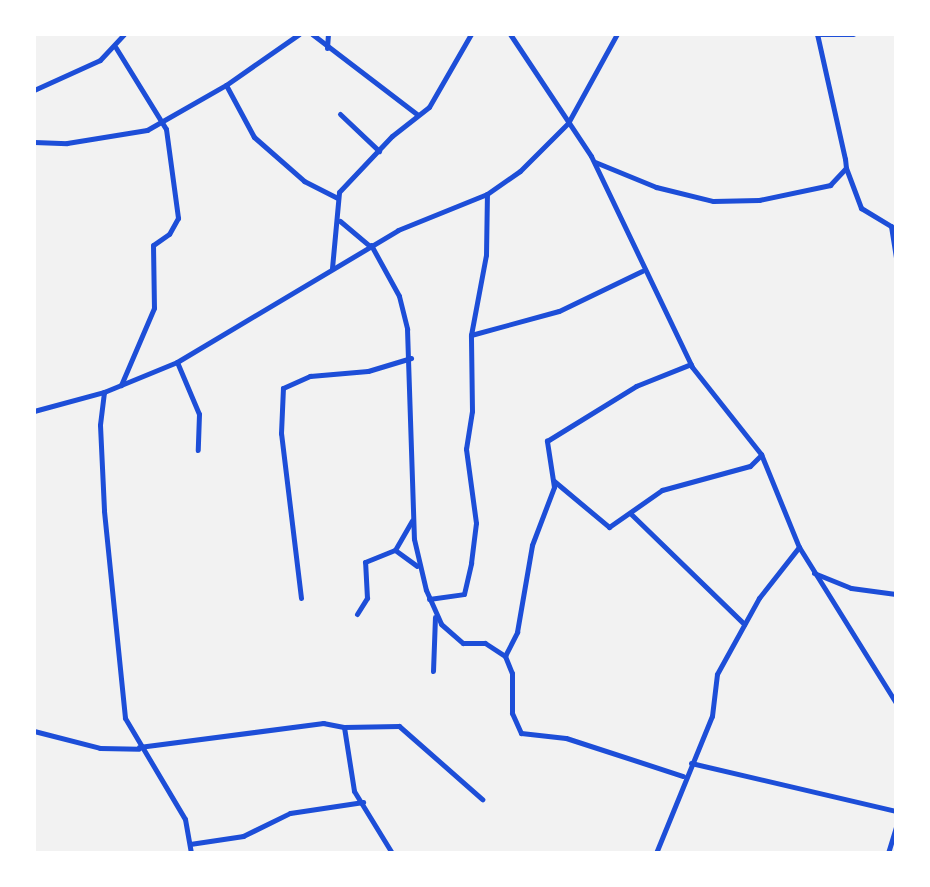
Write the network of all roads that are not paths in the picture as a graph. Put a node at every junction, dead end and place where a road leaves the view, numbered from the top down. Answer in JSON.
{"nodes":[{"id":1,"x":124,"y":34,"type":"edge"},
{"id":2,"x":299,"y":34,"type":"edge"},
{"id":3,"x":312,"y":34,"type":"edge"},
{"id":4,"x":328,"y":34,"type":"edge"},
{"id":5,"x":471,"y":34,"type":"edge"},
{"id":6,"x":510,"y":34,"type":"edge"},
{"id":7,"x":617,"y":34,"type":"edge"},
{"id":8,"x":853,"y":34,"type":"edge"},
{"id":9,"x":116,"y":48,"type":"junction"},
{"id":10,"x":327,"y":48,"type":"junction"},
{"id":11,"x":226,"y":85,"type":"junction"},
{"id":12,"x":34,"y":90,"type":"edge"},
{"id":13,"x":340,"y":114,"type":"dead end"},
{"id":14,"x":418,"y":115,"type":"junction"},
{"id":15,"x":162,"y":122,"type":"junction"},
{"id":16,"x":568,"y":123,"type":"junction"},
{"id":17,"x":34,"y":142,"type":"edge"},
{"id":18,"x":379,"y":151,"type":"junction"},
{"id":19,"x":594,"y":161,"type":"junction"},
{"id":20,"x":846,"y":168,"type":"junction"},
{"id":21,"x":487,"y":194,"type":"junction"},
{"id":22,"x":337,"y":198,"type":"junction"},
{"id":23,"x":339,"y":220,"type":"junction"},
{"id":24,"x":371,"y":245,"type":"junction"},
{"id":25,"x":896,"y":258,"type":"edge"},
{"id":26,"x":332,"y":268,"type":"junction"},
{"id":27,"x":642,"y":271,"type":"junction"},
{"id":28,"x":471,"y":335,"type":"junction"},
{"id":29,"x":411,"y":358,"type":"junction"},
{"id":30,"x":177,"y":362,"type":"junction"},
{"id":31,"x":691,"y":364,"type":"junction"},
{"id":32,"x":121,"y":386,"type":"junction"},
{"id":33,"x":104,"y":392,"type":"junction"},
{"id":34,"x":34,"y":411,"type":"edge"},
{"id":35,"x":198,"y":450,"type":"dead end"},
{"id":36,"x":761,"y":454,"type":"junction"},
{"id":37,"x":554,"y":481,"type":"junction"},
{"id":38,"x":631,"y":514,"type":"junction"},
{"id":39,"x":412,"y":521,"type":"junction"},
{"id":40,"x":799,"y":547,"type":"junction"},
{"id":41,"x":395,"y":550,"type":"junction"},
{"id":42,"x":418,"y":567,"type":"junction"},
{"id":43,"x":813,"y":572,"type":"junction"},
{"id":44,"x":896,"y":594,"type":"edge"},
{"id":45,"x":301,"y":598,"type":"dead end"},
{"id":46,"x":429,"y":599,"type":"junction"},
{"id":47,"x":435,"y":612,"type":"junction"},
{"id":48,"x":357,"y":614,"type":"dead end"},
{"id":49,"x":744,"y":624,"type":"junction"},
{"id":50,"x":505,"y":656,"type":"junction"},
{"id":51,"x":433,"y":671,"type":"dead end"},
{"id":52,"x":896,"y":703,"type":"edge"},
{"id":53,"x":344,"y":727,"type":"junction"},
{"id":54,"x":34,"y":731,"type":"edge"},
{"id":55,"x":139,"y":748,"type":"junction"},
{"id":56,"x":691,"y":763,"type":"junction"},
{"id":57,"x":683,"y":776,"type":"junction"},
{"id":58,"x":482,"y":799,"type":"dead end"},
{"id":59,"x":363,"y":802,"type":"junction"},
{"id":60,"x":896,"y":811,"type":"edge"},
{"id":61,"x":896,"y":827,"type":"edge"},
{"id":62,"x":190,"y":844,"type":"junction"},
{"id":63,"x":191,"y":853,"type":"edge"},
{"id":64,"x":392,"y":853,"type":"edge"},
{"id":65,"x":656,"y":853,"type":"edge"},
{"id":66,"x":888,"y":853,"type":"edge"}],
"edges":[{"from":1,"to":9,"type":"street"},
{"from":2,"to":11,"type":"street"},
{"from":3,"to":10,"type":"street"},
{"from":4,"to":10,"type":"street"},
{"from":5,"to":14,"type":"street"},
{"from":6,"to":16,"type":"street"},
{"from":7,"to":16,"type":"street"},
{"from":8,"to":20,"type":"street"},
{"from":9,"to":12,"type":"street"},
{"from":9,"to":15,"type":"street"},
{"from":10,"to":14,"type":"street"},
{"from":11,"to":15,"type":"street"},
{"from":11,"to":22,"type":"street"},
{"from":13,"to":18,"type":"street"},
{"from":14,"to":18,"type":"street"},
{"from":15,"to":17,"type":"street"},
{"from":15,"to":32,"type":"street"},
{"from":16,"to":19,"type":"street"},
{"from":16,"to":21,"type":"street"},
{"from":18,"to":22,"type":"street"},
{"from":19,"to":20,"type":"street"},
{"from":19,"to":27,"type":"street"},
{"from":20,"to":25,"type":"street"},
{"from":21,"to":24,"type":"street"},
{"from":21,"to":28,"type":"street"},
{"from":22,"to":23,"type":"street"},
{"from":23,"to":24,"type":"street"},
{"from":23,"to":26,"type":"street"},
{"from":24,"to":26,"type":"street"},
{"from":24,"to":29,"type":"street"},
{"from":26,"to":30,"type":"street"},
{"from":27,"to":28,"type":"street"},
{"from":27,"to":31,"type":"street"},
{"from":28,"to":46,"type":"street"},
{"from":29,"to":39,"type":"street"},
{"from":29,"to":45,"type":"street"},
{"from":30,"to":32,"type":"street"},
{"from":30,"to":35,"type":"street"},
{"from":31,"to":36,"type":"street"},
{"from":31,"to":37,"type":"street"},
{"from":32,"to":33,"type":"street"},
{"from":33,"to":34,"type":"street"},
{"from":33,"to":55,"type":"street"},
{"from":36,"to":38,"type":"street"},
{"from":36,"to":40,"type":"street"},
{"from":37,"to":38,"type":"street"},
{"from":37,"to":50,"type":"street"},
{"from":38,"to":49,"type":"street"},
{"from":39,"to":41,"type":"street"},
{"from":39,"to":42,"type":"street"},
{"from":40,"to":43,"type":"street"},
{"from":40,"to":49,"type":"street"},
{"from":41,"to":42,"type":"street"},
{"from":41,"to":48,"type":"street"},
{"from":42,"to":46,"type":"street"},
{"from":43,"to":44,"type":"street"},
{"from":43,"to":52,"type":"street"},
{"from":46,"to":47,"type":"street"},
{"from":47,"to":50,"type":"street"},
{"from":47,"to":51,"type":"street"},
{"from":49,"to":56,"type":"street"},
{"from":50,"to":57,"type":"street"},
{"from":53,"to":55,"type":"street"},
{"from":53,"to":58,"type":"street"},
{"from":53,"to":59,"type":"street"},
{"from":54,"to":55,"type":"street"},
{"from":55,"to":62,"type":"street"},
{"from":56,"to":57,"type":"street"},
{"from":56,"to":60,"type":"street"},
{"from":57,"to":65,"type":"street"},
{"from":59,"to":62,"type":"street"},
{"from":59,"to":64,"type":"street"},
{"from":61,"to":66,"type":"street"},
{"from":62,"to":63,"type":"street"}]}
